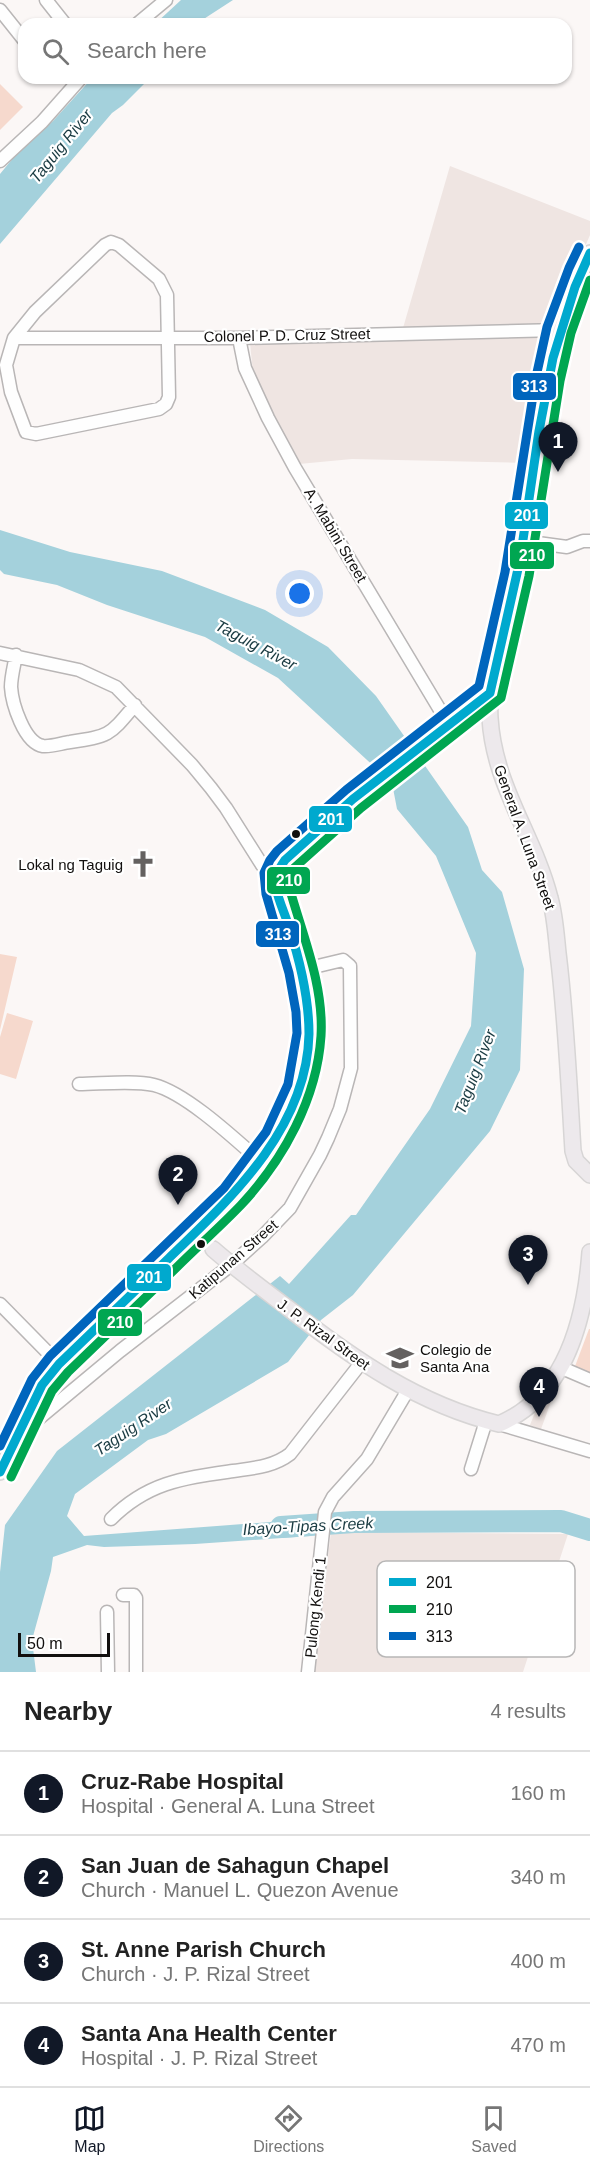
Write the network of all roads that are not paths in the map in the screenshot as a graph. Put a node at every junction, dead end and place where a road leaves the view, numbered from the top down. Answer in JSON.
{"nodes":[{"id":1,"x":46,"y":0,"type":"edge"},
{"id":2,"x":166,"y":0,"type":"edge"},
{"id":3,"x":0,"y":10,"type":"edge"},
{"id":4,"x":60,"y":18,"type":"edge"},
{"id":5,"x":144,"y":18,"type":"edge"},
{"id":6,"x":18,"y":32,"type":"edge"},
{"id":7,"x":71,"y":84,"type":"edge"},
{"id":8,"x":0,"y":161,"type":"edge"},
{"id":9,"x":590,"y":254,"type":"edge"},
{"id":10,"x":559,"y":330,"type":"junction"},
{"id":11,"x":169,"y":337,"type":"junction"},
{"id":12,"x":14,"y":338,"type":"junction"},
{"id":13,"x":239,"y":338,"type":"junction"},
{"id":14,"x":523,"y":540,"type":"junction"},
{"id":15,"x":590,"y":541,"type":"edge"},
{"id":16,"x":0,"y":653,"type":"edge"},
{"id":17,"x":16,"y":655,"type":"junction"},
{"id":18,"x":490,"y":693,"type":"junction"},
{"id":19,"x":135,"y":705,"type":"junction"},
{"id":20,"x":449,"y":725,"type":"junction"},
{"id":21,"x":277,"y":881,"type":"junction"},
{"id":22,"x":301,"y":970,"type":"junction"},
{"id":23,"x":79,"y":1084,"type":"dead end"},
{"id":24,"x":260,"y":1161,"type":"junction"},
{"id":25,"x":590,"y":1174,"type":"edge"},
{"id":26,"x":204,"y":1239,"type":"junction"},
{"id":27,"x":590,"y":1252,"type":"edge"},
{"id":28,"x":231,"y":1264,"type":"junction"},
{"id":29,"x":0,"y":1304,"type":"edge"},
{"id":30,"x":585,"y":1317,"type":"edge"},
{"id":31,"x":361,"y":1363,"type":"junction"},
{"id":32,"x":59,"y":1364,"type":"junction"},
{"id":33,"x":562,"y":1368,"type":"junction"},
{"id":34,"x":590,"y":1380,"type":"edge"},
{"id":35,"x":408,"y":1389,"type":"junction"},
{"id":36,"x":492,"y":1423,"type":"junction"},
{"id":37,"x":19,"y":1436,"type":"junction"},
{"id":38,"x":590,"y":1451,"type":"edge"},
{"id":39,"x":471,"y":1469,"type":"dead end"},
{"id":40,"x":0,"y":1472,"type":"edge"},
{"id":41,"x":111,"y":1519,"type":"dead end"},
{"id":42,"x":123,"y":1595,"type":"dead end"},
{"id":43,"x":107,"y":1612,"type":"dead end"},
{"id":44,"x":108,"y":1672,"type":"edge"},
{"id":45,"x":136,"y":1672,"type":"edge"},
{"id":46,"x":308,"y":1672,"type":"edge"}],
"edges":[{"from":1,"to":4,"type":"street"},
{"from":2,"to":5,"type":"street"},
{"from":3,"to":6,"type":"street"},
{"from":7,"to":8,"type":"street"},
{"from":9,"to":10,"type":"main road","name":"General A. Luna Street"},
{"from":10,"to":13,"type":"street","name":"Colonel P. D. Cruz Street"},
{"from":10,"to":14,"type":"main road","name":"General A. Luna Street"},
{"from":11,"to":12,"type":"street","name":"Colonel P. D. Cruz Street"},
{"from":11,"to":12,"type":"street"},
{"from":11,"to":12,"type":"street"},
{"from":11,"to":13,"type":"street","name":"Colonel P. D. Cruz Street"},
{"from":13,"to":20,"type":"street","name":"A. Mabini Street"},
{"from":14,"to":15,"type":"street"},
{"from":14,"to":18,"type":"main road","name":"General A. Luna Street"},
{"from":16,"to":17,"type":"street"},
{"from":17,"to":19,"type":"street"},
{"from":17,"to":19,"type":"street"},
{"from":18,"to":20,"type":"main road"},
{"from":18,"to":25,"type":"main road","name":"General A. Luna Street"},
{"from":19,"to":21,"type":"street"},
{"from":20,"to":21,"type":"main road"},
{"from":21,"to":22,"type":"main road"},
{"from":22,"to":24,"type":"main road"},
{"from":22,"to":28,"type":"street","name":"Katipunan Street"},
{"from":23,"to":24,"type":"street"},
{"from":24,"to":26,"type":"main road"},
{"from":26,"to":28,"type":"main road","name":"J. P. Rizal Street"},
{"from":26,"to":32,"type":"main road"},
{"from":27,"to":30,"type":"main road"},
{"from":28,"to":31,"type":"main road","name":"J. P. Rizal Street"},
{"from":28,"to":37,"type":"street","name":"Katipunan Street"},
{"from":29,"to":32,"type":"street"},
{"from":30,"to":33,"type":"main road"},
{"from":31,"to":35,"type":"main road","name":"J. P. Rizal Street"},
{"from":31,"to":41,"type":"street"},
{"from":32,"to":37,"type":"main road"},
{"from":33,"to":34,"type":"street"},
{"from":33,"to":36,"type":"main road"},
{"from":35,"to":36,"type":"main road","name":"J. P. Rizal Street"},
{"from":35,"to":46,"type":"street","name":"Pulong Kendi 1"},
{"from":36,"to":38,"type":"street"},
{"from":36,"to":39,"type":"street"},
{"from":37,"to":40,"type":"main road"},
{"from":42,"to":45,"type":"street"},
{"from":43,"to":44,"type":"street"}]}
